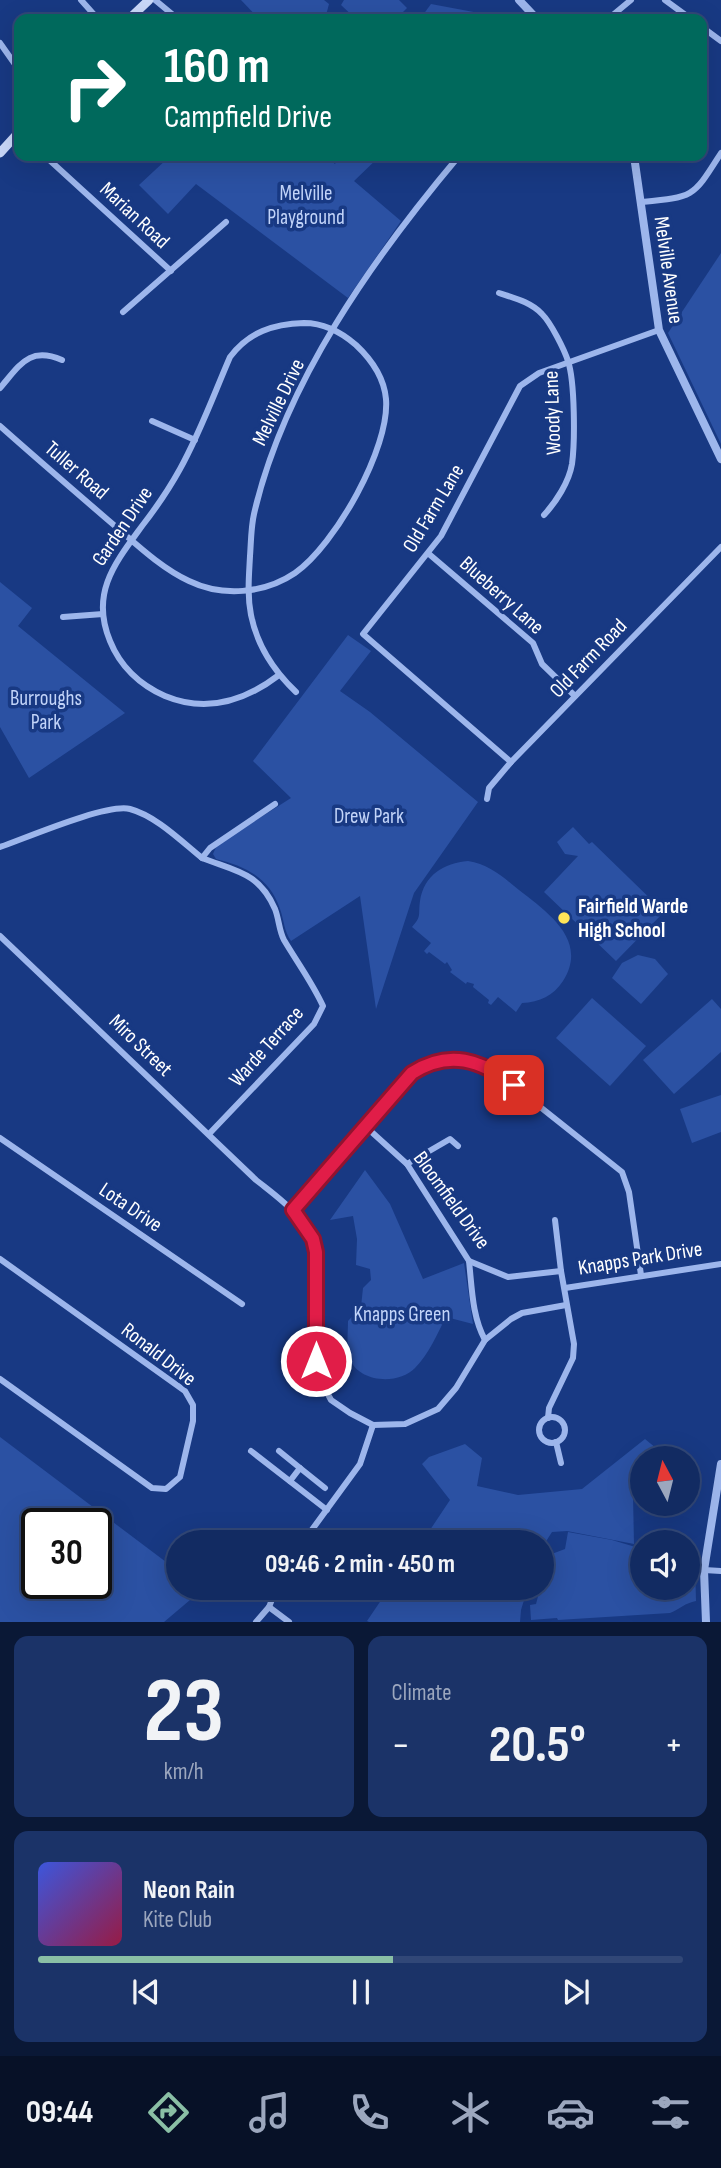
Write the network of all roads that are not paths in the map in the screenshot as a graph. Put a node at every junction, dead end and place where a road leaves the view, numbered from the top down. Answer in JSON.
{"nodes":[{"id":1,"x":81,"y":0,"type":"edge"},
{"id":2,"x":149,"y":0,"type":"edge"},
{"id":3,"x":155,"y":0,"type":"edge"},
{"id":4,"x":519,"y":0,"type":"edge"},
{"id":5,"x":631,"y":0,"type":"edge"},
{"id":6,"x":665,"y":0,"type":"edge"},
{"id":7,"x":94,"y":14,"type":"edge"},
{"id":8,"x":135,"y":14,"type":"edge"},
{"id":9,"x":172,"y":14,"type":"edge"},
{"id":10,"x":532,"y":14,"type":"edge"},
{"id":11,"x":614,"y":14,"type":"edge"},
{"id":12,"x":684,"y":14,"type":"edge"},
{"id":13,"x":0,"y":43,"type":"edge"},
{"id":14,"x":14,"y":63,"type":"edge"},
{"id":15,"x":14,"y":138,"type":"edge"},
{"id":16,"x":0,"y":153,"type":"edge"},
{"id":17,"x":721,"y":153,"type":"edge"},
{"id":18,"x":51,"y":161,"type":"edge"},
{"id":19,"x":455,"y":161,"type":"edge"},
{"id":20,"x":636,"y":161,"type":"edge"},
{"id":21,"x":642,"y":202,"type":"junction"},
{"id":22,"x":226,"y":222,"type":"dead end"},
{"id":23,"x":171,"y":271,"type":"junction"},
{"id":24,"x":499,"y":293,"type":"dead end"},
{"id":25,"x":123,"y":313,"type":"dead end"},
{"id":26,"x":334,"y":329,"type":"junction"},
{"id":27,"x":659,"y":330,"type":"junction"},
{"id":28,"x":62,"y":360,"type":"dead end"},
{"id":29,"x":568,"y":362,"type":"junction"},
{"id":30,"x":0,"y":388,"type":"edge"},
{"id":31,"x":152,"y":421,"type":"dead end"},
{"id":32,"x":0,"y":426,"type":"edge"},
{"id":33,"x":195,"y":440,"type":"junction"},
{"id":34,"x":721,"y":459,"type":"edge"},
{"id":35,"x":544,"y":515,"type":"dead end"},
{"id":36,"x":131,"y":540,"type":"junction"},
{"id":37,"x":721,"y":547,"type":"edge"},
{"id":38,"x":429,"y":554,"type":"junction"},
{"id":39,"x":247,"y":592,"type":"junction"},
{"id":40,"x":103,"y":614,"type":"junction"},
{"id":41,"x":63,"y":617,"type":"dead end"},
{"id":42,"x":279,"y":675,"type":"junction"},
{"id":43,"x":296,"y":692,"type":"dead end"},
{"id":44,"x":575,"y":696,"type":"junction"},
{"id":45,"x":511,"y":762,"type":"junction"},
{"id":46,"x":487,"y":799,"type":"dead end"},
{"id":47,"x":275,"y":804,"type":"dead end"},
{"id":48,"x":0,"y":847,"type":"edge"},
{"id":49,"x":202,"y":858,"type":"junction"},
{"id":50,"x":0,"y":936,"type":"edge"},
{"id":51,"x":365,"y":1126,"type":"junction"},
{"id":52,"x":209,"y":1134,"type":"junction"},
{"id":53,"x":0,"y":1138,"type":"edge"},
{"id":54,"x":458,"y":1146,"type":"dead end"},
{"id":55,"x":407,"y":1164,"type":"junction"},
{"id":56,"x":293,"y":1210,"type":"junction"},
{"id":57,"x":555,"y":1220,"type":"dead end"},
{"id":58,"x":0,"y":1259,"type":"edge"},
{"id":59,"x":469,"y":1261,"type":"junction"},
{"id":60,"x":721,"y":1264,"type":"edge"},
{"id":61,"x":561,"y":1271,"type":"junction"},
{"id":62,"x":640,"y":1275,"type":"junction"},
{"id":63,"x":565,"y":1288,"type":"junction"},
{"id":64,"x":242,"y":1304,"type":"dead end"},
{"id":65,"x":566,"y":1305,"type":"junction"},
{"id":66,"x":485,"y":1340,"type":"junction"},
{"id":67,"x":0,"y":1379,"type":"edge"},
{"id":68,"x":548,"y":1418,"type":"junction"},
{"id":69,"x":373,"y":1425,"type":"junction"},
{"id":70,"x":556,"y":1442,"type":"junction"},
{"id":71,"x":251,"y":1451,"type":"dead end"},
{"id":72,"x":279,"y":1451,"type":"dead end"},
{"id":73,"x":561,"y":1462,"type":"dead end"},
{"id":74,"x":721,"y":1464,"type":"edge"},
{"id":75,"x":300,"y":1468,"type":"junction"},
{"id":76,"x":290,"y":1481,"type":"junction"},
{"id":77,"x":324,"y":1488,"type":"dead end"},
{"id":78,"x":718,"y":1493,"type":"edge"},
{"id":79,"x":327,"y":1510,"type":"junction"},
{"id":80,"x":312,"y":1530,"type":"edge"},
{"id":81,"x":704,"y":1570,"type":"junction"},
{"id":82,"x":721,"y":1571,"type":"edge"},
{"id":83,"x":271,"y":1600,"type":"edge"},
{"id":84,"x":268,"y":1607,"type":"junction"},
{"id":85,"x":256,"y":1622,"type":"edge"},
{"id":86,"x":289,"y":1622,"type":"edge"},
{"id":87,"x":706,"y":1622,"type":"edge"}],
"edges":[{"from":1,"to":7,"type":"street"},
{"from":2,"to":8,"type":"main road"},
{"from":3,"to":9,"type":"street"},
{"from":4,"to":10,"type":"street"},
{"from":5,"to":11,"type":"street"},
{"from":6,"to":12,"type":"street"},
{"from":13,"to":14,"type":"street"},
{"from":15,"to":16,"type":"main road"},
{"from":17,"to":21,"type":"street"},
{"from":18,"to":23,"type":"street","name":"Marian Road"},
{"from":19,"to":26,"type":"street","name":"Melville Drive"},
{"from":20,"to":21,"type":"street","name":"Melville Avenue"},
{"from":21,"to":27,"type":"street","name":"Melville Avenue"},
{"from":22,"to":23,"type":"street"},
{"from":23,"to":25,"type":"street"},
{"from":24,"to":29,"type":"street","name":"Woody Lane"},
{"from":26,"to":33,"type":"street","name":"Garden Drive"},
{"from":26,"to":39,"type":"street","name":"Melville Drive"},
{"from":26,"to":39,"type":"street"},
{"from":27,"to":29,"type":"street","name":"Old Farm Lane"},
{"from":27,"to":34,"type":"street","name":"Melville Avenue"},
{"from":28,"to":30,"type":"street"},
{"from":29,"to":35,"type":"street","name":"Woody Lane"},
{"from":29,"to":38,"type":"street","name":"Old Farm Lane"},
{"from":31,"to":33,"type":"street"},
{"from":32,"to":36,"type":"street","name":"Tuller Road"},
{"from":33,"to":36,"type":"street","name":"Garden Drive"},
{"from":36,"to":39,"type":"street","name":"Tuller Road"},
{"from":36,"to":40,"type":"street","name":"Garden Drive"},
{"from":37,"to":44,"type":"street","name":"Old Farm Road"},
{"from":38,"to":44,"type":"street","name":"Blueberry Lane"},
{"from":38,"to":45,"type":"street","name":"Old Farm Lane"},
{"from":39,"to":42,"type":"street","name":"Melville Drive"},
{"from":40,"to":41,"type":"street"},
{"from":40,"to":42,"type":"street","name":"Garden Drive"},
{"from":42,"to":43,"type":"street","name":"Melville Drive"},
{"from":44,"to":45,"type":"street","name":"Old Farm Road"},
{"from":45,"to":46,"type":"street","name":"Old Farm Road"},
{"from":47,"to":49,"type":"street"},
{"from":48,"to":49,"type":"street","name":"Warde Terrace"},
{"from":49,"to":52,"type":"street","name":"Warde Terrace"},
{"from":50,"to":52,"type":"street","name":"Miro Street"},
{"from":51,"to":55,"type":"street","name":"Bloomfield Drive"},
{"from":51,"to":56,"type":"street"},
{"from":51,"to":62,"type":"street"},
{"from":52,"to":56,"type":"street","name":"Miro Street"},
{"from":53,"to":64,"type":"street","name":"Lota Drive"},
{"from":54,"to":55,"type":"street"},
{"from":55,"to":59,"type":"street","name":"Bloomfield Drive"},
{"from":56,"to":69,"type":"street","name":"Miro Street"},
{"from":57,"to":61,"type":"street"},
{"from":58,"to":67,"type":"street","name":"Ronald Drive"},
{"from":59,"to":61,"type":"street","name":"Bloomfield Drive"},
{"from":59,"to":66,"type":"street"},
{"from":60,"to":62,"type":"street","name":"Knapps Park Drive"},
{"from":61,"to":63,"type":"street"},
{"from":62,"to":63,"type":"street","name":"Knapps Park Drive"},
{"from":63,"to":65,"type":"street"},
{"from":65,"to":66,"type":"street"},
{"from":65,"to":68,"type":"street"},
{"from":66,"to":69,"type":"street"},
{"from":68,"to":70,"type":"street"},
{"from":68,"to":70,"type":"street"},
{"from":69,"to":79,"type":"street"},
{"from":70,"to":73,"type":"street"},
{"from":71,"to":76,"type":"street"},
{"from":72,"to":75,"type":"street"},
{"from":74,"to":78,"type":"street"},
{"from":75,"to":76,"type":"street"},
{"from":75,"to":77,"type":"street"},
{"from":76,"to":79,"type":"street"},
{"from":78,"to":81,"type":"street"},
{"from":79,"to":80,"type":"street"},
{"from":81,"to":82,"type":"street"},
{"from":81,"to":87,"type":"street"},
{"from":83,"to":84,"type":"street"},
{"from":84,"to":85,"type":"street"},
{"from":84,"to":86,"type":"street"}]}
